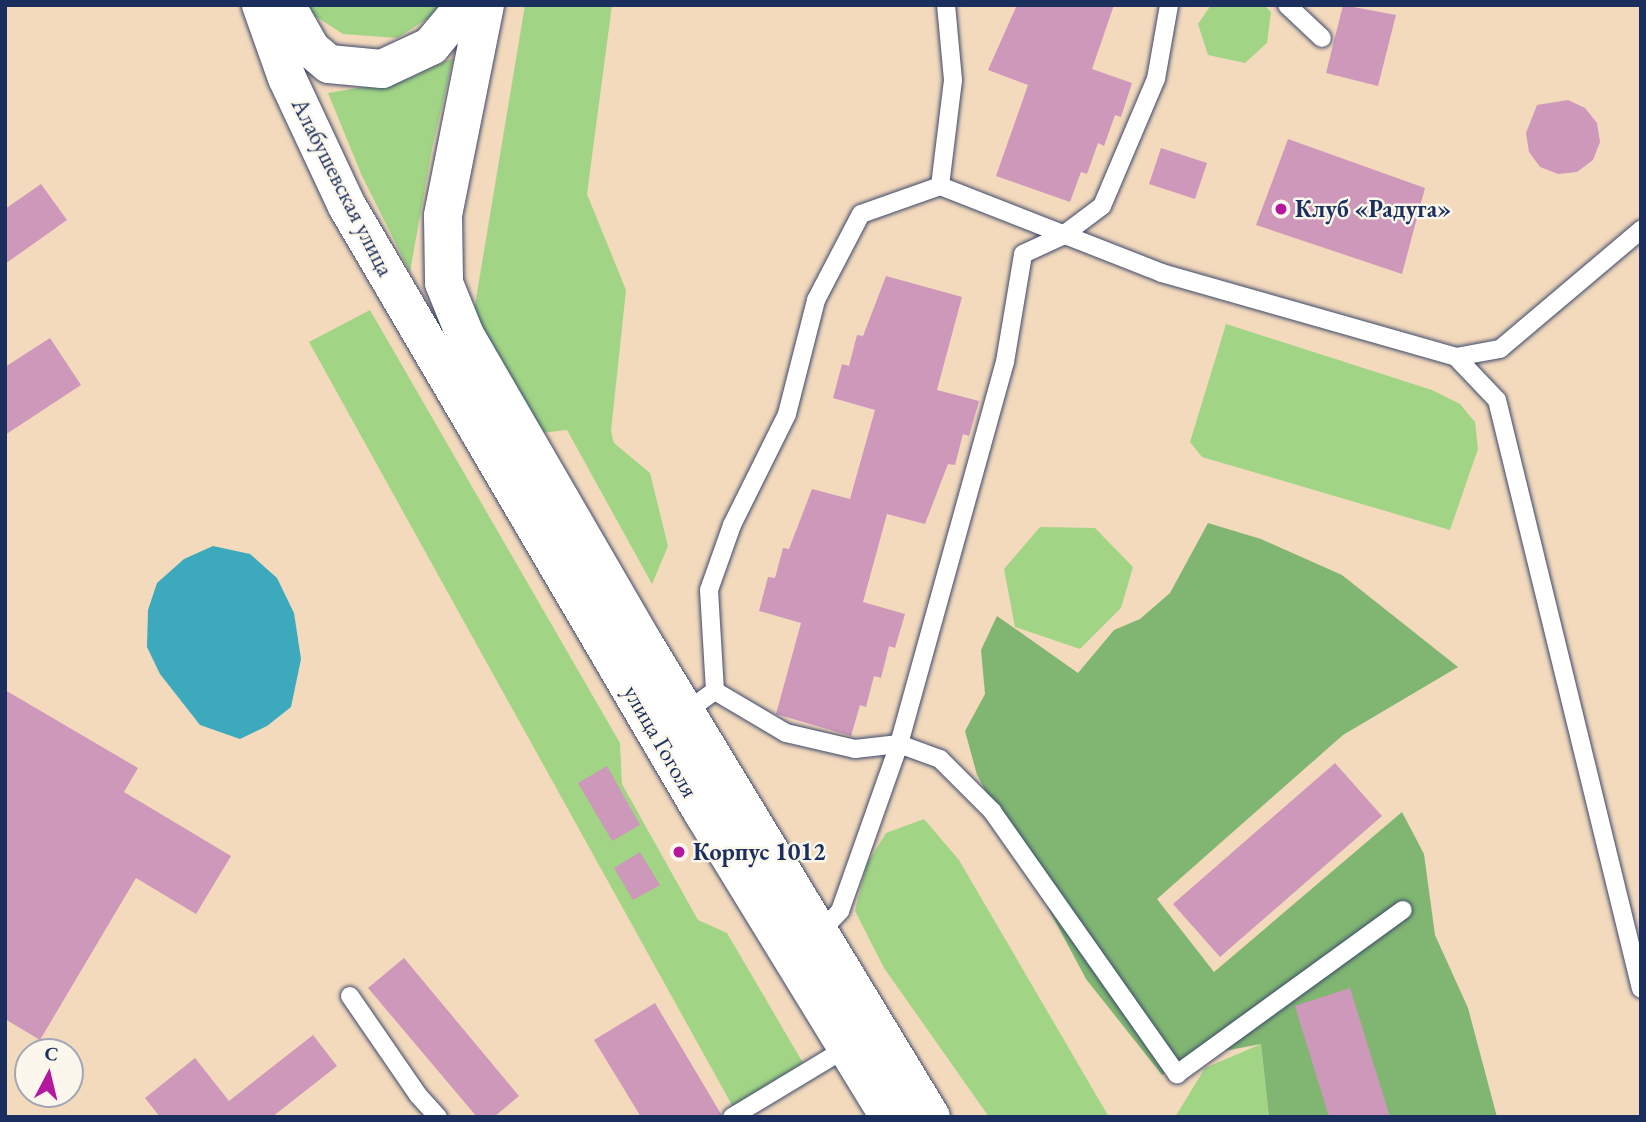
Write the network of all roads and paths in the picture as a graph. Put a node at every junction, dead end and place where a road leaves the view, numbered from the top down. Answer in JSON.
{"nodes":[{"id":1,"x":261,"y":5,"type":"edge"},
{"id":2,"x":286,"y":5,"type":"edge"},
{"id":3,"x":465,"y":5,"type":"edge"},
{"id":4,"x":485,"y":5,"type":"edge"},
{"id":5,"x":946,"y":5,"type":"edge"},
{"id":6,"x":1169,"y":5,"type":"edge"},
{"id":7,"x":1287,"y":5,"type":"edge"},
{"id":8,"x":1322,"y":38,"type":"dead end"},
{"id":9,"x":940,"y":186,"type":"junction"},
{"id":10,"x":1641,"y":230,"type":"edge"},
{"id":11,"x":1062,"y":236,"type":"junction"},
{"id":12,"x":1457,"y":357,"type":"junction"},
{"id":13,"x":438,"y":362,"type":"joint"},
{"id":14,"x":685,"y":711,"type":"junction"},
{"id":15,"x":899,"y":744,"type":"junction"},
{"id":16,"x":1403,"y":910,"type":"dead end"},
{"id":17,"x":820,"y":932,"type":"junction"},
{"id":18,"x":791,"y":960,"type":"junction"},
{"id":19,"x":1641,"y":989,"type":"edge"},
{"id":20,"x":350,"y":996,"type":"dead end"},
{"id":21,"x":848,"y":1047,"type":"junction"},
{"id":22,"x":438,"y":1117,"type":"edge"},
{"id":23,"x":732,"y":1117,"type":"edge"},
{"id":24,"x":889,"y":1117,"type":"edge"},
{"id":25,"x":931,"y":1117,"type":"edge"}],
"edges":[{"from":1,"to":13,"type":"street","name":"Алабушевская улица"},
{"from":2,"to":3,"type":"street","name":"Алабушевская улица"},
{"from":4,"to":14,"type":"street"},
{"from":5,"to":9,"type":"lane"},
{"from":6,"to":11,"type":"lane"},
{"from":7,"to":8,"type":"lane"},
{"from":9,"to":11,"type":"lane"},
{"from":9,"to":14,"type":"lane"},
{"from":10,"to":12,"type":"lane"},
{"from":11,"to":12,"type":"lane"},
{"from":11,"to":15,"type":"lane"},
{"from":12,"to":19,"type":"lane"},
{"from":13,"to":14,"type":"street","name":"улица Гоголя"},
{"from":14,"to":15,"type":"lane"},
{"from":14,"to":17,"type":"street"},
{"from":14,"to":18,"type":"street","name":"улица Гоголя"},
{"from":15,"to":16,"type":"lane"},
{"from":15,"to":17,"type":"lane"},
{"from":17,"to":18,"type":"lane"},
{"from":17,"to":25,"type":"street"},
{"from":18,"to":21,"type":"street","name":"улица Гоголя"},
{"from":20,"to":22,"type":"lane"},
{"from":21,"to":23,"type":"lane"},
{"from":21,"to":24,"type":"street","name":"улица Гоголя"}]}
